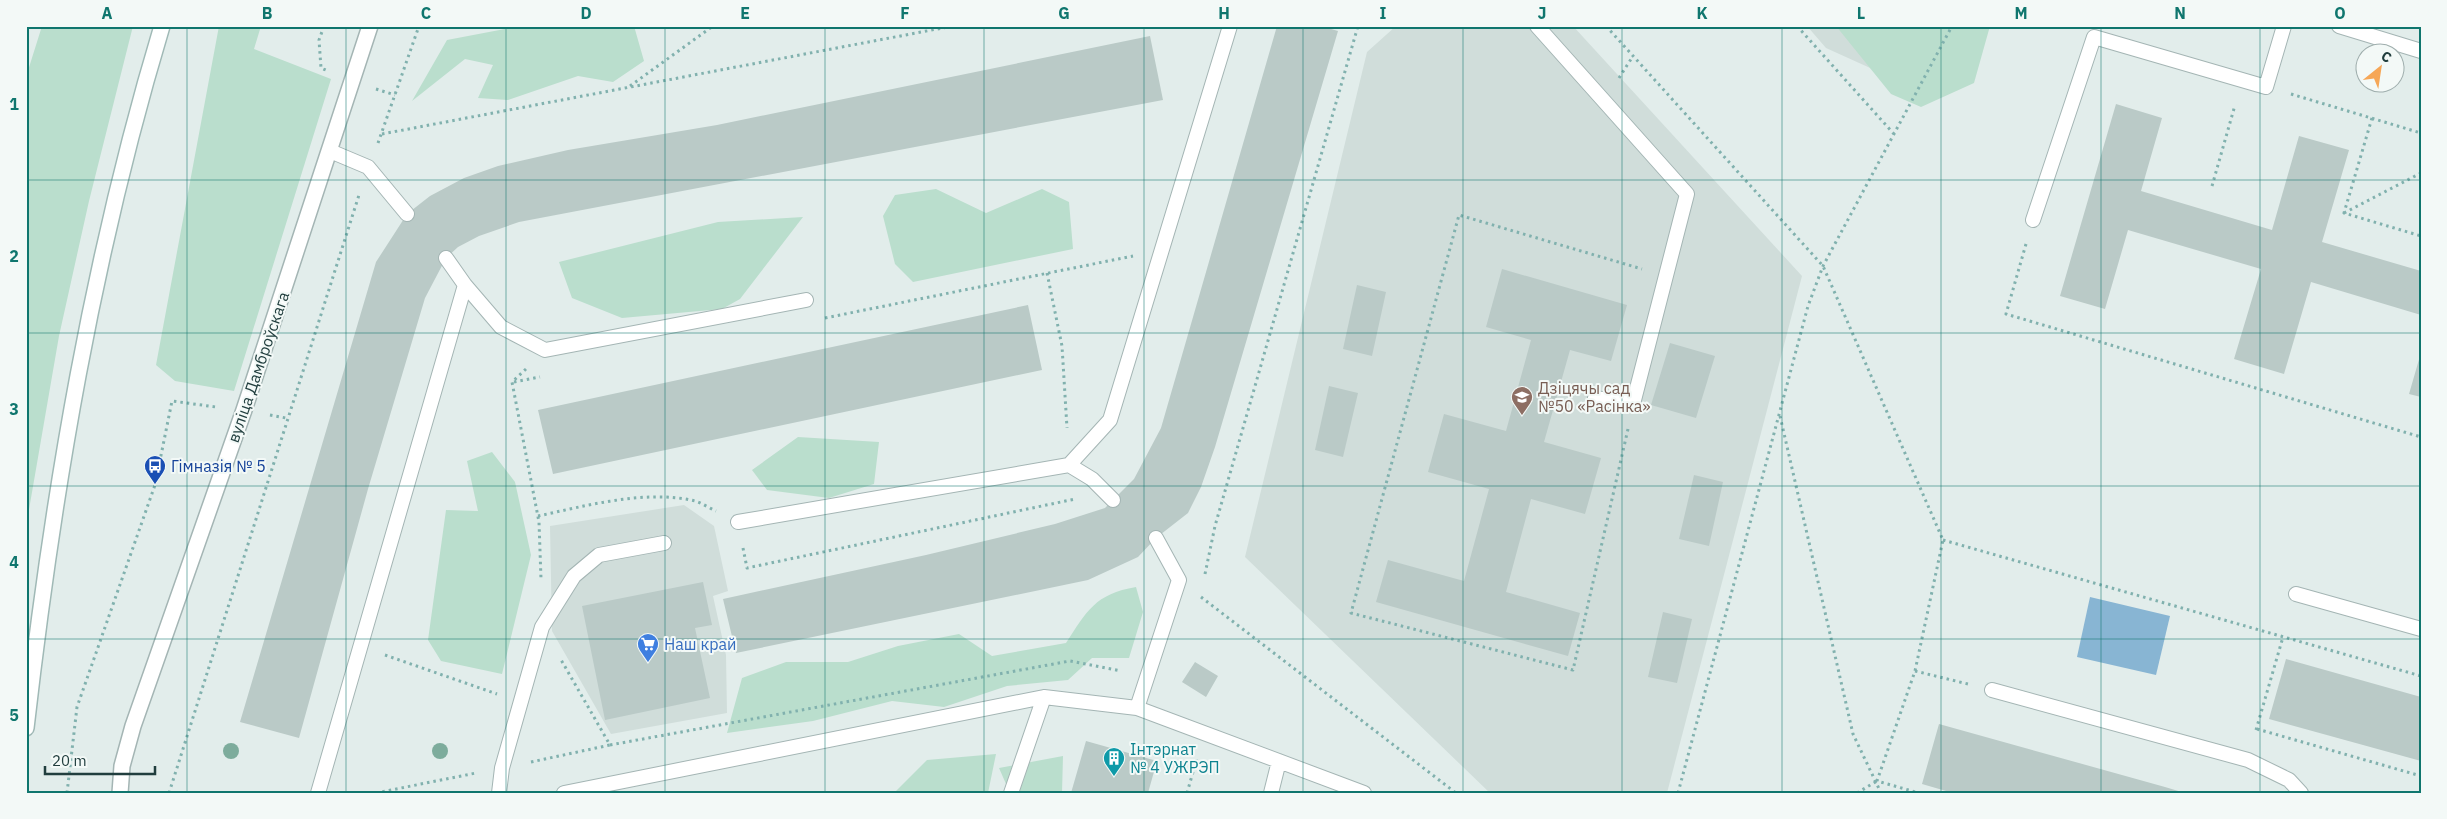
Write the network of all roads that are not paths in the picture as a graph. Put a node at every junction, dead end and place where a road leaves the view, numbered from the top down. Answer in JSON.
{"nodes":[{"id":1,"x":162,"y":26,"type":"edge"},
{"id":2,"x":370,"y":26,"type":"edge"},
{"id":3,"x":1230,"y":26,"type":"edge"},
{"id":4,"x":1537,"y":26,"type":"edge"},
{"id":5,"x":2284,"y":26,"type":"edge"},
{"id":6,"x":2339,"y":26,"type":"edge"},
{"id":7,"x":2421,"y":52,"type":"edge"},
{"id":8,"x":330,"y":151,"type":"junction"},
{"id":9,"x":407,"y":214,"type":"dead end"},
{"id":10,"x":2033,"y":220,"type":"road end"},
{"id":11,"x":446,"y":258,"type":"dead end"},
{"id":12,"x":465,"y":285,"type":"junction"},
{"id":13,"x":806,"y":300,"type":"dead end"},
{"id":14,"x":1594,"y":398,"type":"dead end"},
{"id":15,"x":1069,"y":466,"type":"junction"},
{"id":16,"x":1113,"y":500,"type":"dead end"},
{"id":17,"x":738,"y":522,"type":"road end"},
{"id":18,"x":1156,"y":538,"type":"dead end"},
{"id":19,"x":664,"y":543,"type":"dead end"},
{"id":20,"x":2296,"y":594,"type":"dead end"},
{"id":21,"x":2421,"y":629,"type":"edge"},
{"id":22,"x":1992,"y":690,"type":"road end"},
{"id":23,"x":1044,"y":697,"type":"junction"},
{"id":24,"x":1137,"y":708,"type":"junction"},
{"id":25,"x":26,"y":728,"type":"edge"},
{"id":26,"x":1280,"y":761,"type":"junction"},
{"id":27,"x":120,"y":793,"type":"edge"},
{"id":28,"x":318,"y":793,"type":"edge"},
{"id":29,"x":498,"y":793,"type":"edge"},
{"id":30,"x":564,"y":793,"type":"edge"},
{"id":31,"x":1011,"y":793,"type":"edge"},
{"id":32,"x":1271,"y":793,"type":"edge"},
{"id":33,"x":1364,"y":793,"type":"edge"},
{"id":34,"x":2301,"y":793,"type":"edge"}],
"edges":[{"from":1,"to":25,"type":"street"},
{"from":2,"to":8,"type":"street","name":"вуліца Дамброўскага"},
{"from":3,"to":15,"type":"lane"},
{"from":4,"to":14,"type":"lane"},
{"from":5,"to":10,"type":"lane"},
{"from":6,"to":7,"type":"lane"},
{"from":8,"to":9,"type":"lane"},
{"from":8,"to":27,"type":"street","name":"вуліца Дамброўскага"},
{"from":11,"to":12,"type":"lane"},
{"from":12,"to":13,"type":"lane"},
{"from":12,"to":28,"type":"lane"},
{"from":15,"to":16,"type":"lane"},
{"from":15,"to":17,"type":"lane"},
{"from":18,"to":24,"type":"lane"},
{"from":19,"to":29,"type":"lane"},
{"from":20,"to":21,"type":"lane"},
{"from":22,"to":34,"type":"lane"},
{"from":23,"to":24,"type":"lane"},
{"from":23,"to":30,"type":"lane"},
{"from":23,"to":31,"type":"lane"},
{"from":24,"to":26,"type":"lane"},
{"from":26,"to":32,"type":"lane"},
{"from":26,"to":33,"type":"lane"}]}
